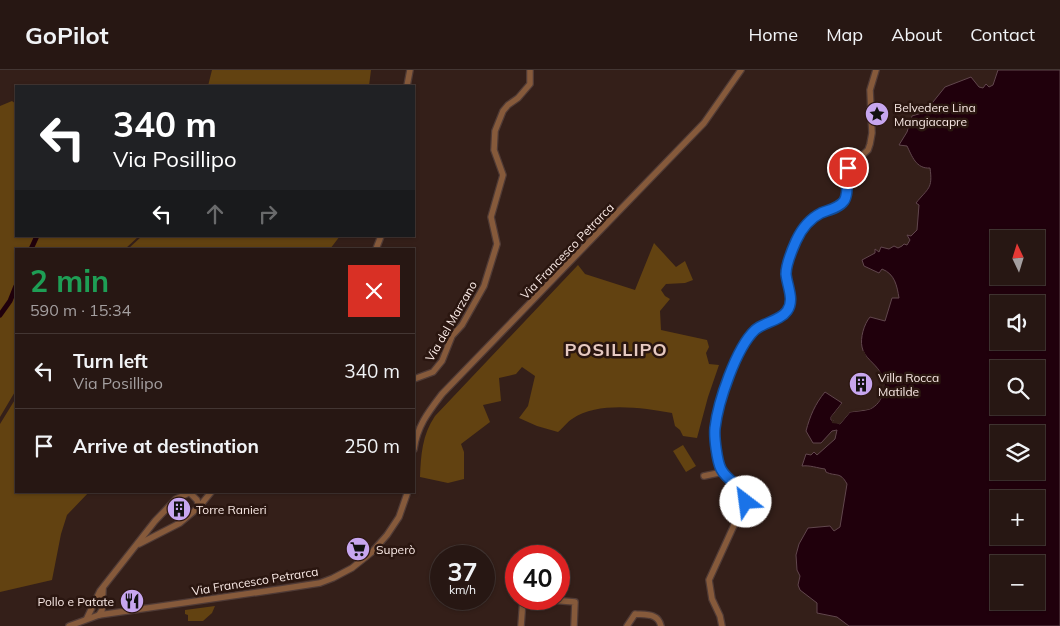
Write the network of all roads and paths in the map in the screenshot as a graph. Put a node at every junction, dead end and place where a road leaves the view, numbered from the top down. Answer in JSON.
{"nodes":[{"id":1,"x":410,"y":70,"type":"edge"},
{"id":2,"x":530,"y":70,"type":"edge"},
{"id":3,"x":741,"y":70,"type":"edge"},
{"id":4,"x":876,"y":70,"type":"edge"},
{"id":5,"x":407,"y":85,"type":"edge"},
{"id":6,"x":415,"y":379,"type":"edge"},
{"id":7,"x":415,"y":444,"type":"edge"},
{"id":8,"x":723,"y":472,"type":"junction"},
{"id":9,"x":704,"y":476,"type":"dead end"},
{"id":10,"x":189,"y":493,"type":"edge"},
{"id":11,"x":192,"y":493,"type":"edge"},
{"id":12,"x":210,"y":493,"type":"edge"},
{"id":13,"x":407,"y":493,"type":"edge"},
{"id":14,"x":199,"y":507,"type":"junction"},
{"id":15,"x":153,"y":523,"type":"junction"},
{"id":16,"x":165,"y":531,"type":"junction"},
{"id":17,"x":137,"y":545,"type":"junction"},
{"id":18,"x":104,"y":585,"type":"junction"},
{"id":19,"x":570,"y":602,"type":"edge"},
{"id":20,"x":93,"y":608,"type":"junction"},
{"id":21,"x":101,"y":608,"type":"junction"},
{"id":22,"x":522,"y":610,"type":"edge"},
{"id":23,"x":122,"y":611,"type":"junction"},
{"id":24,"x":98,"y":615,"type":"junction"},
{"id":25,"x":85,"y":619,"type":"junction"},
{"id":26,"x":69,"y":626,"type":"edge"},
{"id":27,"x":521,"y":626,"type":"edge"},
{"id":28,"x":574,"y":626,"type":"edge"},
{"id":29,"x":627,"y":626,"type":"edge"},
{"id":30,"x":661,"y":626,"type":"edge"},
{"id":31,"x":722,"y":626,"type":"edge"}],
"edges":[{"from":1,"to":5,"type":"street"},
{"from":2,"to":6,"type":"street","name":"Via del Marzano"},
{"from":3,"to":7,"type":"street","name":"Via Francesco Petrarca"},
{"from":4,"to":8,"type":"street"},
{"from":8,"to":9,"type":"street"},
{"from":8,"to":31,"type":"street"},
{"from":10,"to":15,"type":"street"},
{"from":11,"to":14,"type":"street"},
{"from":12,"to":14,"type":"street"},
{"from":13,"to":23,"type":"street","name":"Via Francesco Petrarca"},
{"from":14,"to":16,"type":"street"},
{"from":15,"to":16,"type":"street"},
{"from":15,"to":17,"type":"street"},
{"from":16,"to":17,"type":"street"},
{"from":17,"to":18,"type":"street"},
{"from":18,"to":20,"type":"street"},
{"from":18,"to":21,"type":"street"},
{"from":19,"to":28,"type":"street"},
{"from":20,"to":21,"type":"street"},
{"from":20,"to":24,"type":"street"},
{"from":20,"to":25,"type":"street"},
{"from":21,"to":23,"type":"street","name":"Via Francesco Petrarca"},
{"from":21,"to":24,"type":"street"},
{"from":22,"to":27,"type":"street"},
{"from":23,"to":24,"type":"street","name":"Via Francesco Petrarca"},
{"from":24,"to":25,"type":"street","name":"Via Francesco Petrarca"},
{"from":25,"to":26,"type":"street","name":"Via Francesco Petrarca"},
{"from":29,"to":30,"type":"street"}]}
